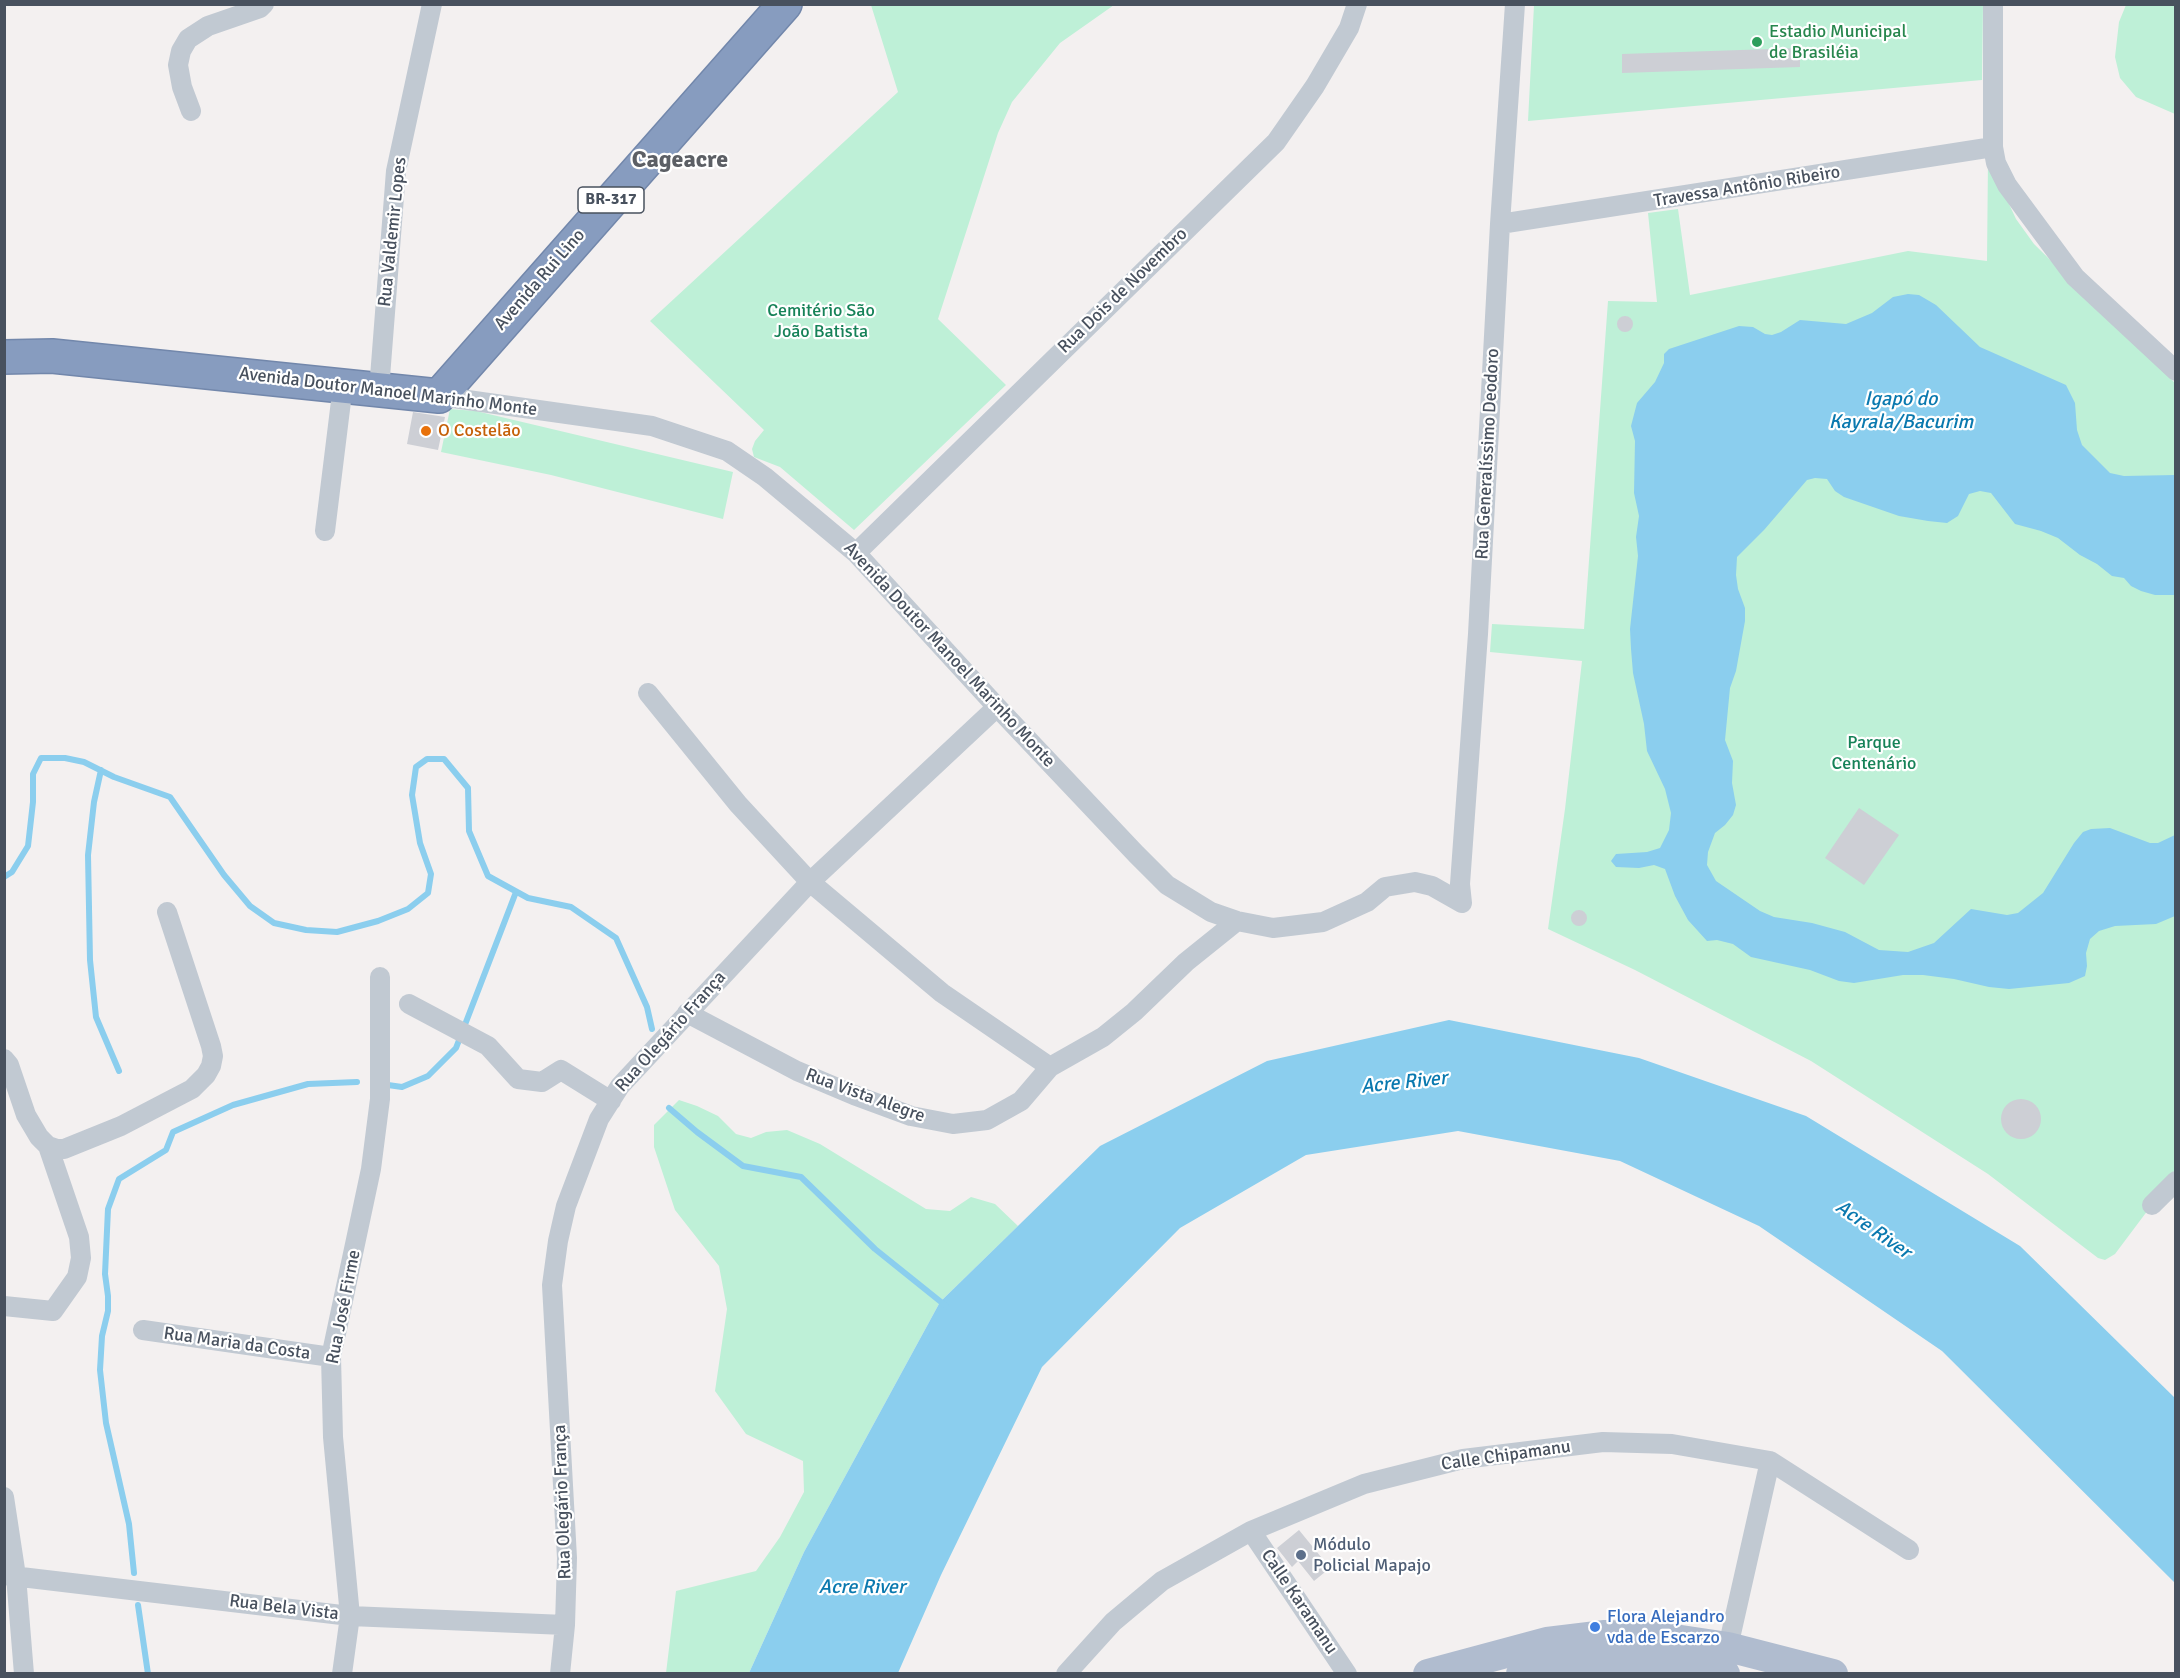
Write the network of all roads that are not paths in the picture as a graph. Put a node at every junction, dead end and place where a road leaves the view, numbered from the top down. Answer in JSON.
{"nodes":[{"id":1,"x":264,"y":4,"type":"edge"},
{"id":2,"x":432,"y":4,"type":"edge"},
{"id":3,"x":785,"y":4,"type":"edge"},
{"id":4,"x":1357,"y":4,"type":"edge"},
{"id":5,"x":1515,"y":4,"type":"edge"},
{"id":6,"x":1993,"y":4,"type":"edge"},
{"id":7,"x":191,"y":111,"type":"dead end"},
{"id":8,"x":1993,"y":147,"type":"junction"},
{"id":9,"x":1500,"y":224,"type":"junction"},
{"id":10,"x":4,"y":357,"type":"edge"},
{"id":11,"x":2175,"y":371,"type":"edge"},
{"id":12,"x":342,"y":385,"type":"junction"},
{"id":13,"x":379,"y":390,"type":"junction"},
{"id":14,"x":439,"y":396,"type":"junction"},
{"id":15,"x":325,"y":531,"type":"dead end"},
{"id":16,"x":856,"y":553,"type":"junction"},
{"id":17,"x":648,"y":693,"type":"dead end"},
{"id":18,"x":997,"y":707,"type":"junction"},
{"id":19,"x":810,"y":882,"type":"junction"},
{"id":20,"x":1462,"y":903,"type":"joint"},
{"id":21,"x":167,"y":912,"type":"dead end"},
{"id":22,"x":1237,"y":921,"type":"junction"},
{"id":23,"x":380,"y":977,"type":"dead end"},
{"id":24,"x":409,"y":1004,"type":"dead end"},
{"id":25,"x":687,"y":1012,"type":"junction"},
{"id":26,"x":4,"y":1059,"type":"edge"},
{"id":27,"x":1050,"y":1067,"type":"junction"},
{"id":28,"x":611,"y":1101,"type":"junction"},
{"id":29,"x":48,"y":1146,"type":"junction"},
{"id":30,"x":2175,"y":1181,"type":"edge"},
{"id":31,"x":2152,"y":1205,"type":"dead end"},
{"id":32,"x":4,"y":1306,"type":"edge"},
{"id":33,"x":143,"y":1330,"type":"dead end"},
{"id":34,"x":331,"y":1357,"type":"junction"},
{"id":35,"x":1770,"y":1461,"type":"junction"},
{"id":36,"x":4,"y":1497,"type":"edge"},
{"id":37,"x":1251,"y":1532,"type":"junction"},
{"id":38,"x":1909,"y":1550,"type":"dead end"},
{"id":39,"x":10,"y":1575,"type":"edge"},
{"id":40,"x":350,"y":1616,"type":"junction"},
{"id":41,"x":565,"y":1625,"type":"junction"},
{"id":42,"x":1726,"y":1660,"type":"edge"},
{"id":43,"x":24,"y":1674,"type":"edge"},
{"id":44,"x":342,"y":1674,"type":"edge"},
{"id":45,"x":560,"y":1674,"type":"edge"},
{"id":46,"x":1066,"y":1674,"type":"edge"},
{"id":47,"x":1347,"y":1674,"type":"edge"},
{"id":48,"x":1428,"y":1674,"type":"edge"},
{"id":49,"x":1521,"y":1674,"type":"edge"},
{"id":50,"x":1833,"y":1674,"type":"edge"}],
"edges":[{"from":1,"to":7,"type":"street"},
{"from":2,"to":13,"type":"street","name":"Rua Valdemir Lopes"},
{"from":3,"to":14,"type":"highway","name":"Avenida Rui Lino","number":"BR-317"},
{"from":4,"to":16,"type":"street","name":"Rua Dois de Novembro"},
{"from":5,"to":9,"type":"street","name":"Rua Generalíssimo Deodoro"},
{"from":6,"to":8,"type":"street"},
{"from":8,"to":9,"type":"street","name":"Travessa Antônio Ribeiro"},
{"from":8,"to":11,"type":"street"},
{"from":9,"to":20,"type":"street","name":"Rua Generalíssimo Deodoro"},
{"from":10,"to":12,"type":"highway","name":"Avenida Doutor Manoel Marinho Monte"},
{"from":12,"to":13,"type":"highway","name":"Avenida Doutor Manoel Marinho Monte"},
{"from":12,"to":15,"type":"street"},
{"from":13,"to":14,"type":"highway","name":"Avenida Doutor Manoel Marinho Monte"},
{"from":14,"to":16,"type":"street","name":"Avenida Doutor Manoel Marinho Monte"},
{"from":16,"to":18,"type":"street","name":"Avenida Doutor Manoel Marinho Monte"},
{"from":17,"to":19,"type":"street"},
{"from":18,"to":19,"type":"street","name":"Rua Olegário França"},
{"from":18,"to":22,"type":"street","name":"Avenida Doutor Manoel Marinho Monte"},
{"from":19,"to":25,"type":"street","name":"Rua Olegário França"},
{"from":19,"to":27,"type":"street"},
{"from":20,"to":22,"type":"street","name":"Avenida Doutor Manoel Marinho Monte"},
{"from":21,"to":29,"type":"street"},
{"from":22,"to":27,"type":"street","name":"Rua Vista Alegre"},
{"from":23,"to":34,"type":"street","name":"Rua José Firme"},
{"from":24,"to":28,"type":"street"},
{"from":25,"to":27,"type":"street","name":"Rua Vista Alegre"},
{"from":25,"to":28,"type":"street","name":"Rua Olegário França"},
{"from":26,"to":29,"type":"street"},
{"from":28,"to":41,"type":"street","name":"Rua Olegário França"},
{"from":29,"to":32,"type":"street"},
{"from":30,"to":31,"type":"street"},
{"from":33,"to":34,"type":"street","name":"Rua Maria da Costa"},
{"from":34,"to":40,"type":"street","name":"Rua José Firme"},
{"from":35,"to":37,"type":"street","name":"Calle Chipamanu"},
{"from":35,"to":38,"type":"street","name":"Calle Chipamanu"},
{"from":35,"to":42,"type":"street"},
{"from":36,"to":39,"type":"street"},
{"from":37,"to":46,"type":"street","name":"Calle Chipamanu"},
{"from":37,"to":47,"type":"street","name":"Calle Karamanu"},
{"from":39,"to":40,"type":"street","name":"Rua Bela Vista"},
{"from":39,"to":43,"type":"street"},
{"from":40,"to":41,"type":"street","name":"Rua Bela Vista"},
{"from":40,"to":44,"type":"street","name":"Rua José Firme"},
{"from":41,"to":45,"type":"street","name":"Rua Olegário França"},
{"from":42,"to":48,"type":"main road"},
{"from":42,"to":49,"type":"main road"},
{"from":42,"to":50,"type":"main road"}]}
